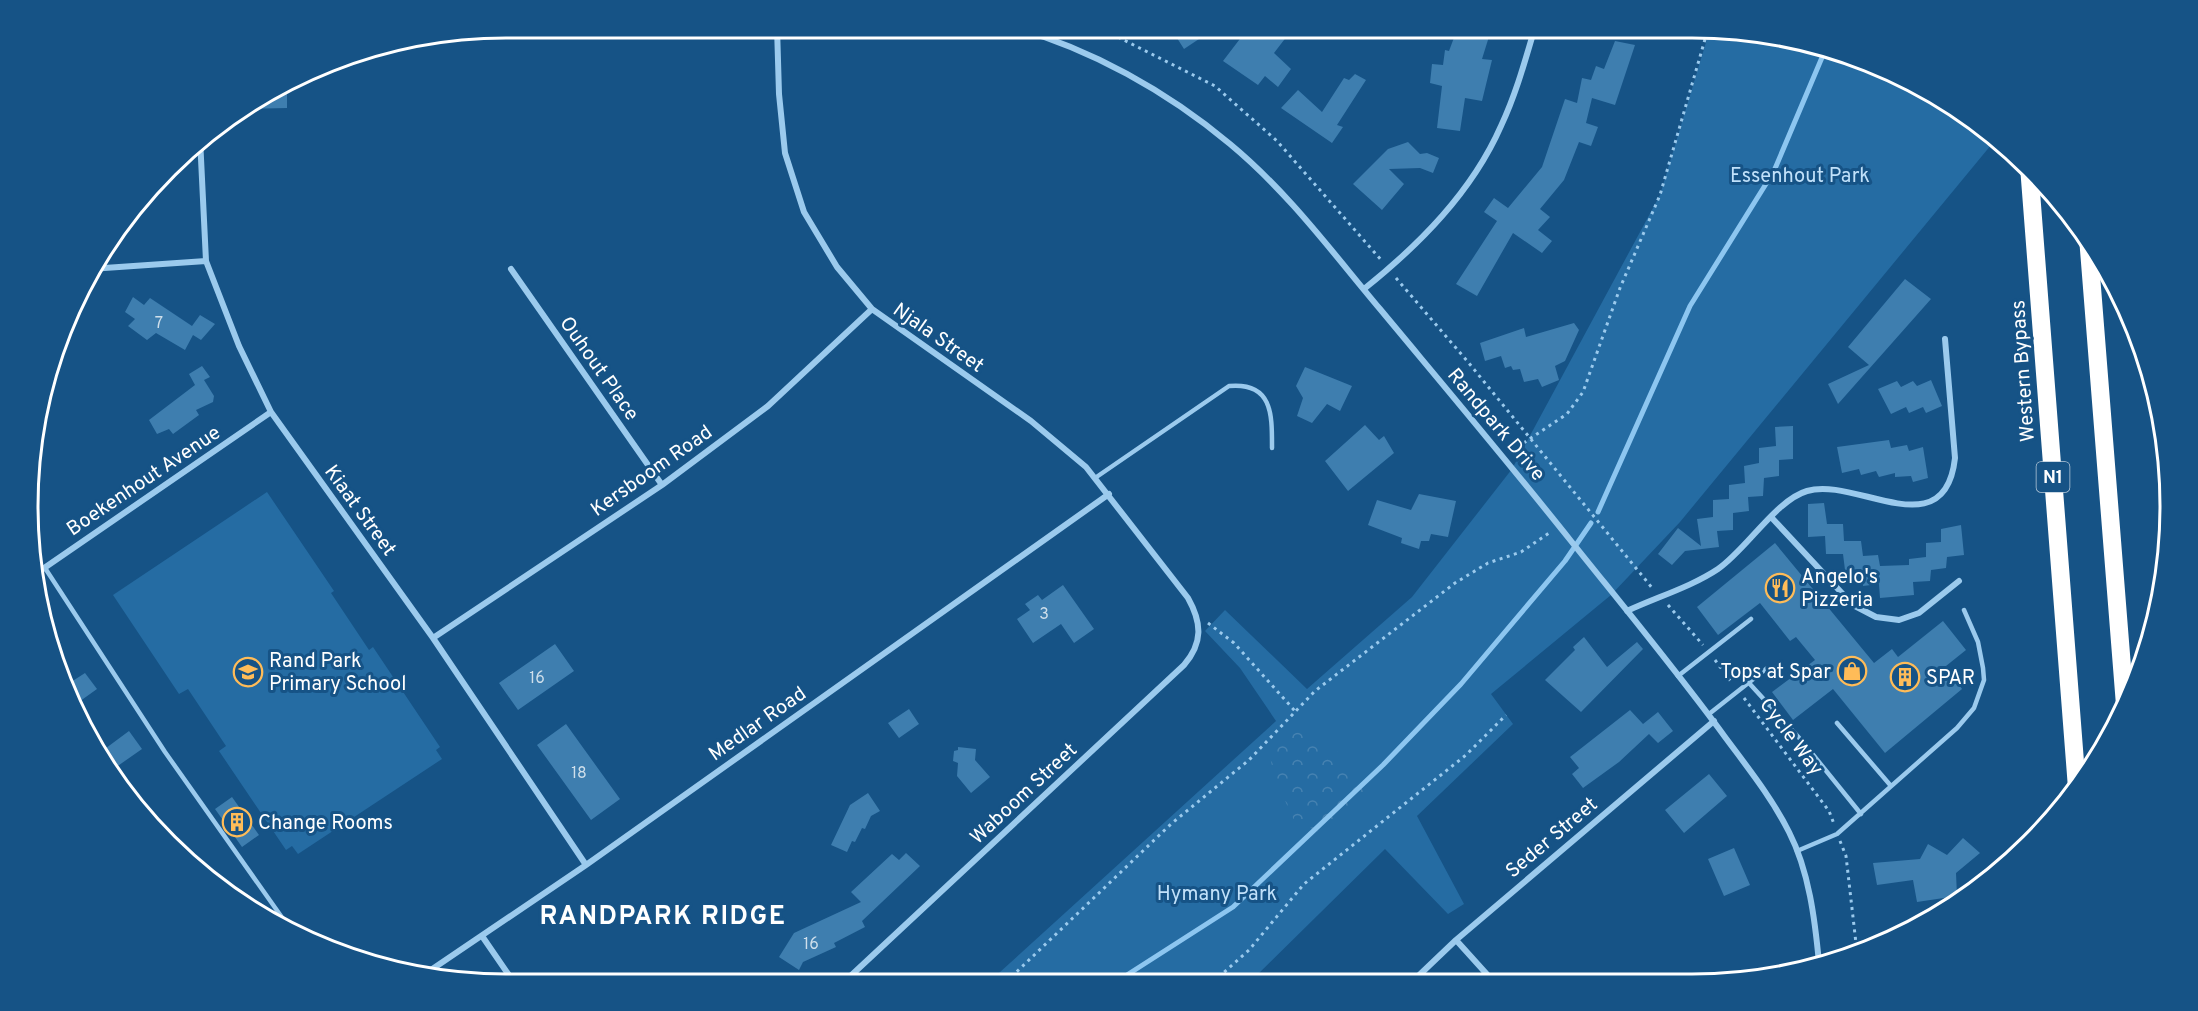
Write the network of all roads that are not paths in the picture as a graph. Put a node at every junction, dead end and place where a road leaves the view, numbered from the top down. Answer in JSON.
{"nodes":[{"id":1,"x":777,"y":38,"type":"edge"},
{"id":2,"x":1046,"y":38,"type":"edge"},
{"id":3,"x":1532,"y":38,"type":"edge"},
{"id":4,"x":201,"y":151,"type":"edge"},
{"id":5,"x":2031,"y":184,"type":"edge"},
{"id":6,"x":2090,"y":258,"type":"edge"},
{"id":7,"x":206,"y":261,"type":"junction"},
{"id":8,"x":102,"y":268,"type":"edge"},
{"id":9,"x":511,"y":269,"type":"dead end"},
{"id":10,"x":1364,"y":290,"type":"junction"},
{"id":11,"x":872,"y":309,"type":"junction"},
{"id":12,"x":1945,"y":339,"type":"dead end"},
{"id":13,"x":271,"y":412,"type":"junction"},
{"id":14,"x":1272,"y":448,"type":"dead end"},
{"id":15,"x":1095,"y":478,"type":"junction"},
{"id":16,"x":662,"y":485,"type":"junction"},
{"id":17,"x":1109,"y":494,"type":"junction"},
{"id":18,"x":1771,"y":517,"type":"junction"},
{"id":19,"x":45,"y":568,"type":"junction"},
{"id":20,"x":42,"y":570,"type":"edge"},
{"id":21,"x":1959,"y":580,"type":"dead end"},
{"id":22,"x":1964,"y":610,"type":"dead end"},
{"id":23,"x":1627,"y":611,"type":"junction"},
{"id":24,"x":1196,"y":613,"type":"joint"},
{"id":25,"x":1751,"y":619,"type":"dead end"},
{"id":26,"x":433,"y":638,"type":"junction"},
{"id":27,"x":1766,"y":669,"type":"dead end"},
{"id":28,"x":1678,"y":676,"type":"junction"},
{"id":29,"x":1749,"y":683,"type":"junction"},
{"id":30,"x":2124,"y":688,"type":"edge"},
{"id":31,"x":1709,"y":714,"type":"junction"},
{"id":32,"x":1714,"y":721,"type":"junction"},
{"id":33,"x":1837,"y":723,"type":"dead end"},
{"id":34,"x":2076,"y":774,"type":"edge"},
{"id":35,"x":1891,"y":786,"type":"junction"},
{"id":36,"x":1861,"y":814,"type":"junction"},
{"id":37,"x":1797,"y":851,"type":"junction"},
{"id":38,"x":586,"y":865,"type":"junction"},
{"id":39,"x":281,"y":916,"type":"edge"},
{"id":40,"x":482,"y":936,"type":"junction"},
{"id":41,"x":1456,"y":940,"type":"junction"},
{"id":42,"x":1818,"y":957,"type":"edge"},
{"id":43,"x":434,"y":968,"type":"edge"},
{"id":44,"x":508,"y":974,"type":"edge"},
{"id":45,"x":853,"y":974,"type":"edge"},
{"id":46,"x":1420,"y":974,"type":"edge"},
{"id":47,"x":1487,"y":974,"type":"edge"}],
"edges":[{"from":1,"to":11,"type":"street","name":"Njala Street"},
{"from":2,"to":10,"type":"street","name":"Randpark Drive"},
{"from":3,"to":10,"type":"street"},
{"from":4,"to":7,"type":"street","name":"Kiaat Street"},
{"from":5,"to":34,"type":"highway","name":"Western Bypass","number":"N1"},
{"from":6,"to":30,"type":"highway"},
{"from":7,"to":8,"type":"street"},
{"from":7,"to":13,"type":"street","name":"Kiaat Street"},
{"from":9,"to":16,"type":"street","name":"Ouhout Place"},
{"from":10,"to":23,"type":"street","name":"Randpark Drive"},
{"from":11,"to":15,"type":"street","name":"Njala Street"},
{"from":11,"to":16,"type":"street","name":"Kersboom Road"},
{"from":12,"to":18,"type":"street"},
{"from":13,"to":19,"type":"street","name":"Boekenhout Avenue"},
{"from":13,"to":26,"type":"street","name":"Kiaat Street"},
{"from":14,"to":15,"type":"lane"},
{"from":15,"to":17,"type":"street","name":"Njala Street"},
{"from":16,"to":26,"type":"street","name":"Kersboom Road"},
{"from":17,"to":24,"type":"street","name":"Njala Street"},
{"from":17,"to":38,"type":"street","name":"Medlar Road"},
{"from":18,"to":21,"type":"street"},
{"from":18,"to":23,"type":"street"},
{"from":19,"to":20,"type":"street","name":"Boekenhout Avenue"},
{"from":19,"to":39,"type":"lane"},
{"from":22,"to":35,"type":"lane"},
{"from":23,"to":28,"type":"street","name":"Randpark Drive"},
{"from":24,"to":45,"type":"street","name":"Waboom Street"},
{"from":25,"to":28,"type":"lane"},
{"from":26,"to":38,"type":"street","name":"Kiaat Street"},
{"from":27,"to":29,"type":"lane"},
{"from":28,"to":31,"type":"street","name":"Randpark Drive"},
{"from":29,"to":31,"type":"lane"},
{"from":29,"to":36,"type":"lane"},
{"from":31,"to":32,"type":"street","name":"Randpark Drive"},
{"from":32,"to":37,"type":"street","name":"Randpark Drive"},
{"from":32,"to":41,"type":"street","name":"Seder Street"},
{"from":33,"to":35,"type":"lane"},
{"from":35,"to":36,"type":"lane"},
{"from":36,"to":37,"type":"lane"},
{"from":37,"to":42,"type":"street","name":"Randpark Drive"},
{"from":38,"to":40,"type":"street","name":"Medlar Road"},
{"from":40,"to":43,"type":"street","name":"Medlar Road"},
{"from":40,"to":44,"type":"street"},
{"from":41,"to":46,"type":"street","name":"Seder Street"},
{"from":41,"to":47,"type":"street"}]}
